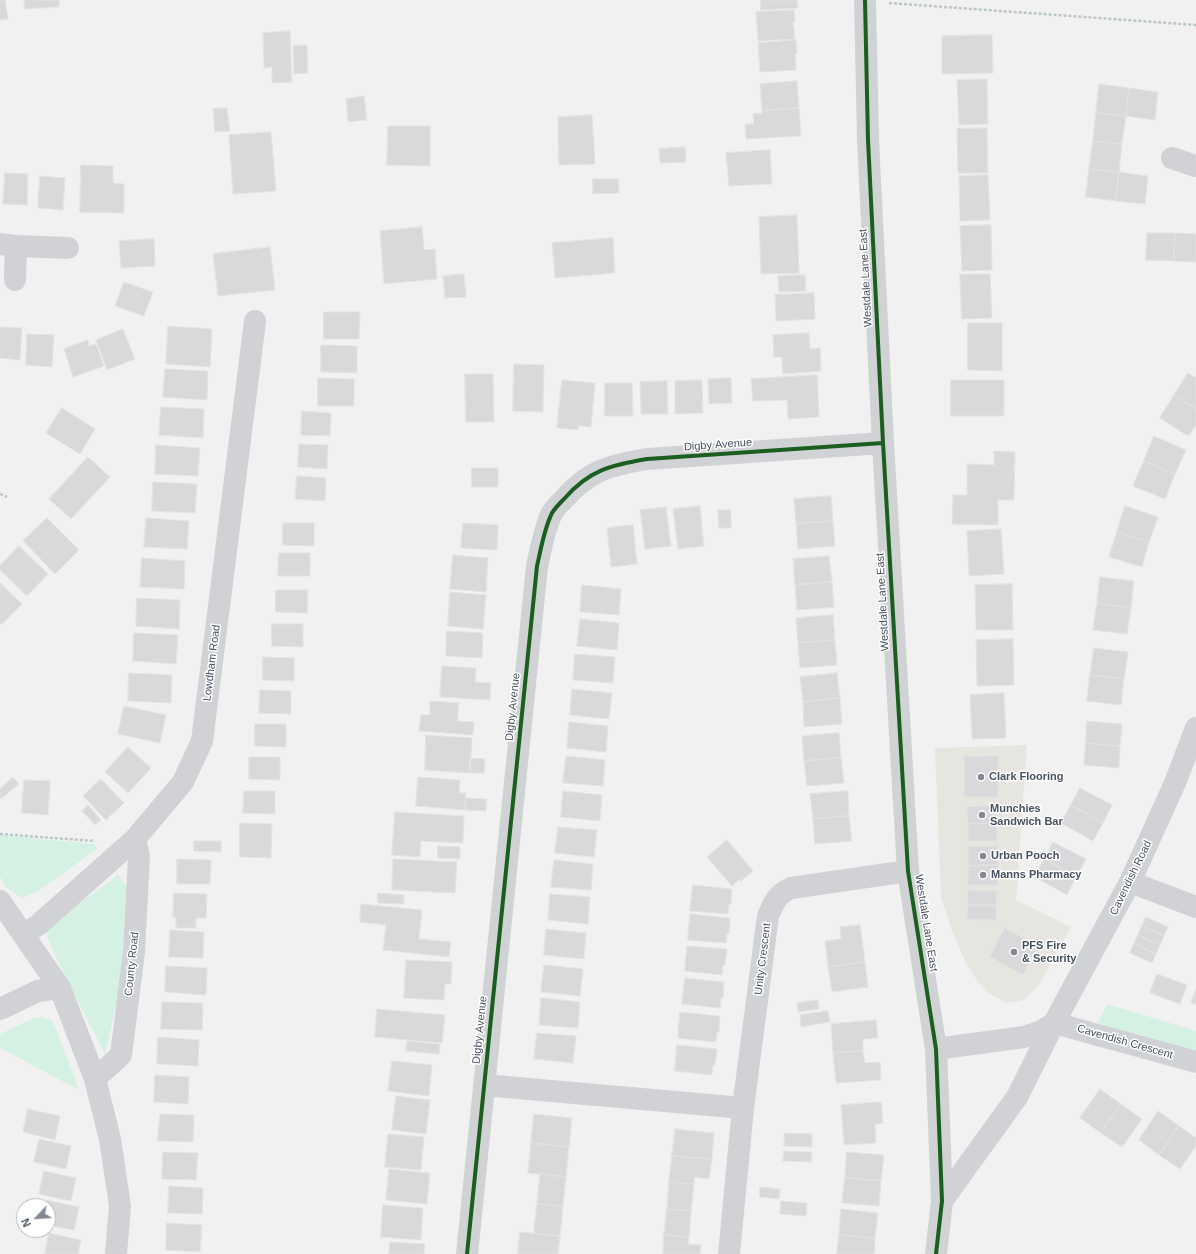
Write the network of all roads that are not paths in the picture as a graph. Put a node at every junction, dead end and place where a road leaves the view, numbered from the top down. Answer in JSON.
{"nodes":[{"id":1,"x":865,"y":0,"type":"edge"},
{"id":2,"x":1172,"y":158,"type":"dead end"},
{"id":3,"x":1196,"y":166,"type":"edge"},
{"id":4,"x":8,"y":245,"type":"edge"},
{"id":5,"x":68,"y":248,"type":"dead end"},
{"id":6,"x":15,"y":280,"type":"dead end"},
{"id":7,"x":255,"y":321,"type":"dead end"},
{"id":8,"x":883,"y":443,"type":"junction"},
{"id":9,"x":1196,"y":728,"type":"edge"},
{"id":10,"x":135,"y":839,"type":"junction"},
{"id":11,"x":908,"y":871,"type":"junction"},
{"id":12,"x":1130,"y":882,"type":"junction"},
{"id":13,"x":0,"y":901,"type":"edge"},
{"id":14,"x":1196,"y":907,"type":"edge"},
{"id":15,"x":24,"y":934,"type":"junction"},
{"id":16,"x":60,"y":988,"type":"junction"},
{"id":17,"x":0,"y":1009,"type":"edge"},
{"id":18,"x":1054,"y":1023,"type":"junction"},
{"id":19,"x":936,"y":1049,"type":"junction"},
{"id":20,"x":1196,"y":1062,"type":"edge"},
{"id":21,"x":95,"y":1079,"type":"junction"},
{"id":22,"x":484,"y":1085,"type":"junction"},
{"id":23,"x":743,"y":1108,"type":"junction"},
{"id":24,"x":942,"y":1201,"type":"junction"},
{"id":25,"x":116,"y":1254,"type":"edge"},
{"id":26,"x":467,"y":1254,"type":"edge"},
{"id":27,"x":729,"y":1254,"type":"edge"},
{"id":28,"x":936,"y":1254,"type":"edge"}],
"edges":[{"from":1,"to":8,"type":"street","name":"Westdale Lane East"},
{"from":2,"to":3,"type":"street"},
{"from":4,"to":5,"type":"street"},
{"from":4,"to":6,"type":"street"},
{"from":7,"to":10,"type":"street","name":"Lowdham Road"},
{"from":8,"to":11,"type":"street","name":"Westdale Lane East"},
{"from":8,"to":22,"type":"street","name":"Digby Avenue"},
{"from":9,"to":12,"type":"street","name":"Cavendish Road"},
{"from":10,"to":15,"type":"street","name":"Lowdham Road"},
{"from":10,"to":21,"type":"street","name":"County Road"},
{"from":11,"to":19,"type":"street","name":"Westdale Lane East"},
{"from":11,"to":23,"type":"street","name":"Unity Crescent"},
{"from":12,"to":14,"type":"street"},
{"from":12,"to":18,"type":"street","name":"Cavendish Road"},
{"from":13,"to":15,"type":"street"},
{"from":15,"to":16,"type":"street"},
{"from":16,"to":17,"type":"street"},
{"from":16,"to":21,"type":"street"},
{"from":18,"to":19,"type":"street"},
{"from":18,"to":20,"type":"street","name":"Cavendish Crescent"},
{"from":18,"to":24,"type":"street","name":"Cavendish Road"},
{"from":19,"to":24,"type":"street","name":"Westdale Lane East"},
{"from":21,"to":25,"type":"street"},
{"from":22,"to":23,"type":"street"},
{"from":22,"to":26,"type":"street","name":"Digby Avenue"},
{"from":23,"to":27,"type":"street","name":"Unity Crescent"},
{"from":24,"to":28,"type":"street","name":"Westdale Lane East"}]}
